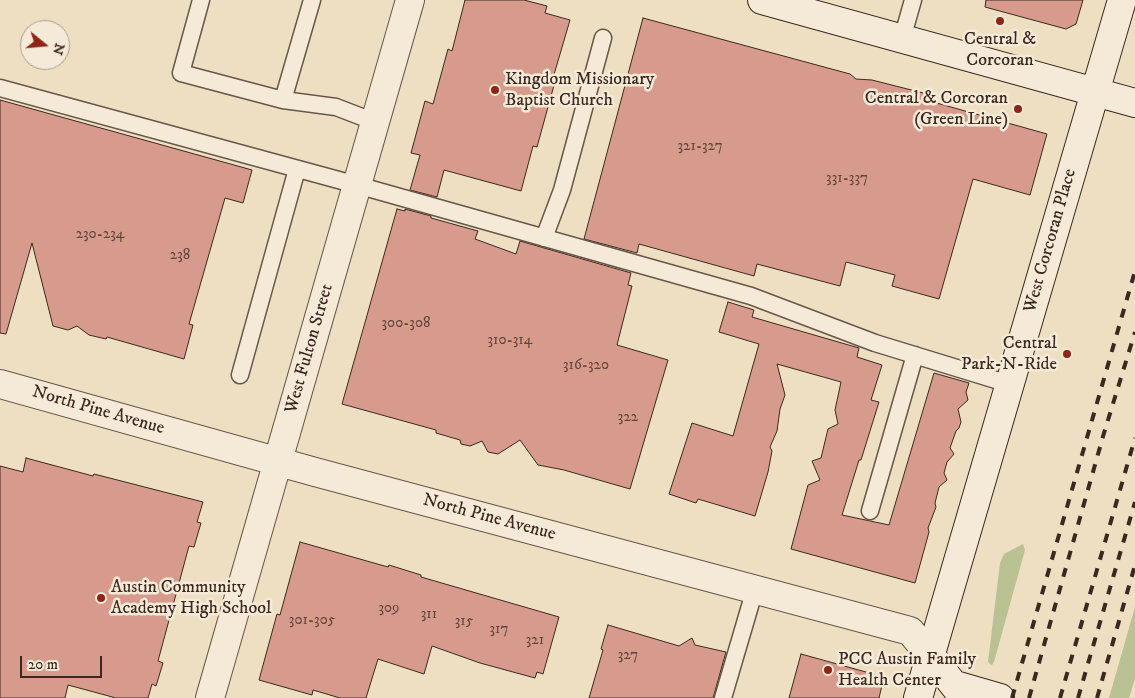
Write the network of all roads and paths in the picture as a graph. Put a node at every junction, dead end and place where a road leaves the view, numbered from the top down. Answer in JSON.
{"nodes":[{"id":1,"x":200,"y":0,"type":"edge"},
{"id":2,"x":312,"y":0,"type":"edge"},
{"id":3,"x":410,"y":0,"type":"edge"},
{"id":4,"x":762,"y":0,"type":"edge"},
{"id":5,"x":913,"y":0,"type":"edge"},
{"id":6,"x":1122,"y":0,"type":"edge"},
{"id":7,"x":603,"y":38,"type":"dead end"},
{"id":8,"x":902,"y":38,"type":"junction"},
{"id":9,"x":0,"y":88,"type":"edge"},
{"id":10,"x":1095,"y":92,"type":"junction"},
{"id":11,"x":283,"y":100,"type":"junction"},
{"id":12,"x":1135,"y":103,"type":"edge"},
{"id":13,"x":376,"y":122,"type":"junction"},
{"id":14,"x":297,"y":169,"type":"junction"},
{"id":15,"x":357,"y":185,"type":"junction"},
{"id":16,"x":544,"y":238,"type":"junction"},
{"id":17,"x":915,"y":355,"type":"junction"},
{"id":18,"x":240,"y":375,"type":"dead end"},
{"id":19,"x":0,"y":384,"type":"edge"},
{"id":20,"x":1009,"y":384,"type":"junction"},
{"id":21,"x":278,"y":461,"type":"junction"},
{"id":22,"x":870,"y":511,"type":"dead end"},
{"id":23,"x":755,"y":589,"type":"junction"},
{"id":24,"x":931,"y":656,"type":"junction"},
{"id":25,"x":952,"y":694,"type":"edge"},
{"id":26,"x":210,"y":698,"type":"edge"},
{"id":27,"x":723,"y":698,"type":"edge"},
{"id":28,"x":918,"y":698,"type":"edge"},
{"id":29,"x":1000,"y":698,"type":"edge"}],
"edges":[{"from":1,"to":11,"type":"lane"},
{"from":2,"to":11,"type":"lane"},
{"from":3,"to":13,"type":"street","name":"West Fulton Street"},
{"from":4,"to":8,"type":"street"},
{"from":5,"to":8,"type":"lane"},
{"from":6,"to":10,"type":"street","name":"West Corcoran Place"},
{"from":7,"to":16,"type":"lane"},
{"from":8,"to":10,"type":"street"},
{"from":9,"to":14,"type":"lane"},
{"from":10,"to":12,"type":"street"},
{"from":10,"to":20,"type":"street","name":"West Corcoran Place"},
{"from":11,"to":13,"type":"lane"},
{"from":13,"to":15,"type":"street","name":"West Fulton Street"},
{"from":14,"to":15,"type":"lane"},
{"from":14,"to":18,"type":"lane"},
{"from":15,"to":16,"type":"lane"},
{"from":15,"to":21,"type":"street","name":"West Fulton Street"},
{"from":16,"to":17,"type":"lane"},
{"from":17,"to":20,"type":"lane"},
{"from":17,"to":22,"type":"lane"},
{"from":19,"to":21,"type":"street","name":"North Pine Avenue"},
{"from":20,"to":24,"type":"street","name":"West Corcoran Place"},
{"from":21,"to":23,"type":"street","name":"North Pine Avenue"},
{"from":21,"to":26,"type":"street","name":"West Fulton Street"},
{"from":23,"to":24,"type":"street","name":"North Pine Avenue"},
{"from":23,"to":27,"type":"lane"},
{"from":24,"to":25,"type":"street","name":"North Pine Avenue"},
{"from":24,"to":28,"type":"street","name":"West Corcoran Place"},
{"from":25,"to":29,"type":"street","name":"North Pine Avenue"}]}
